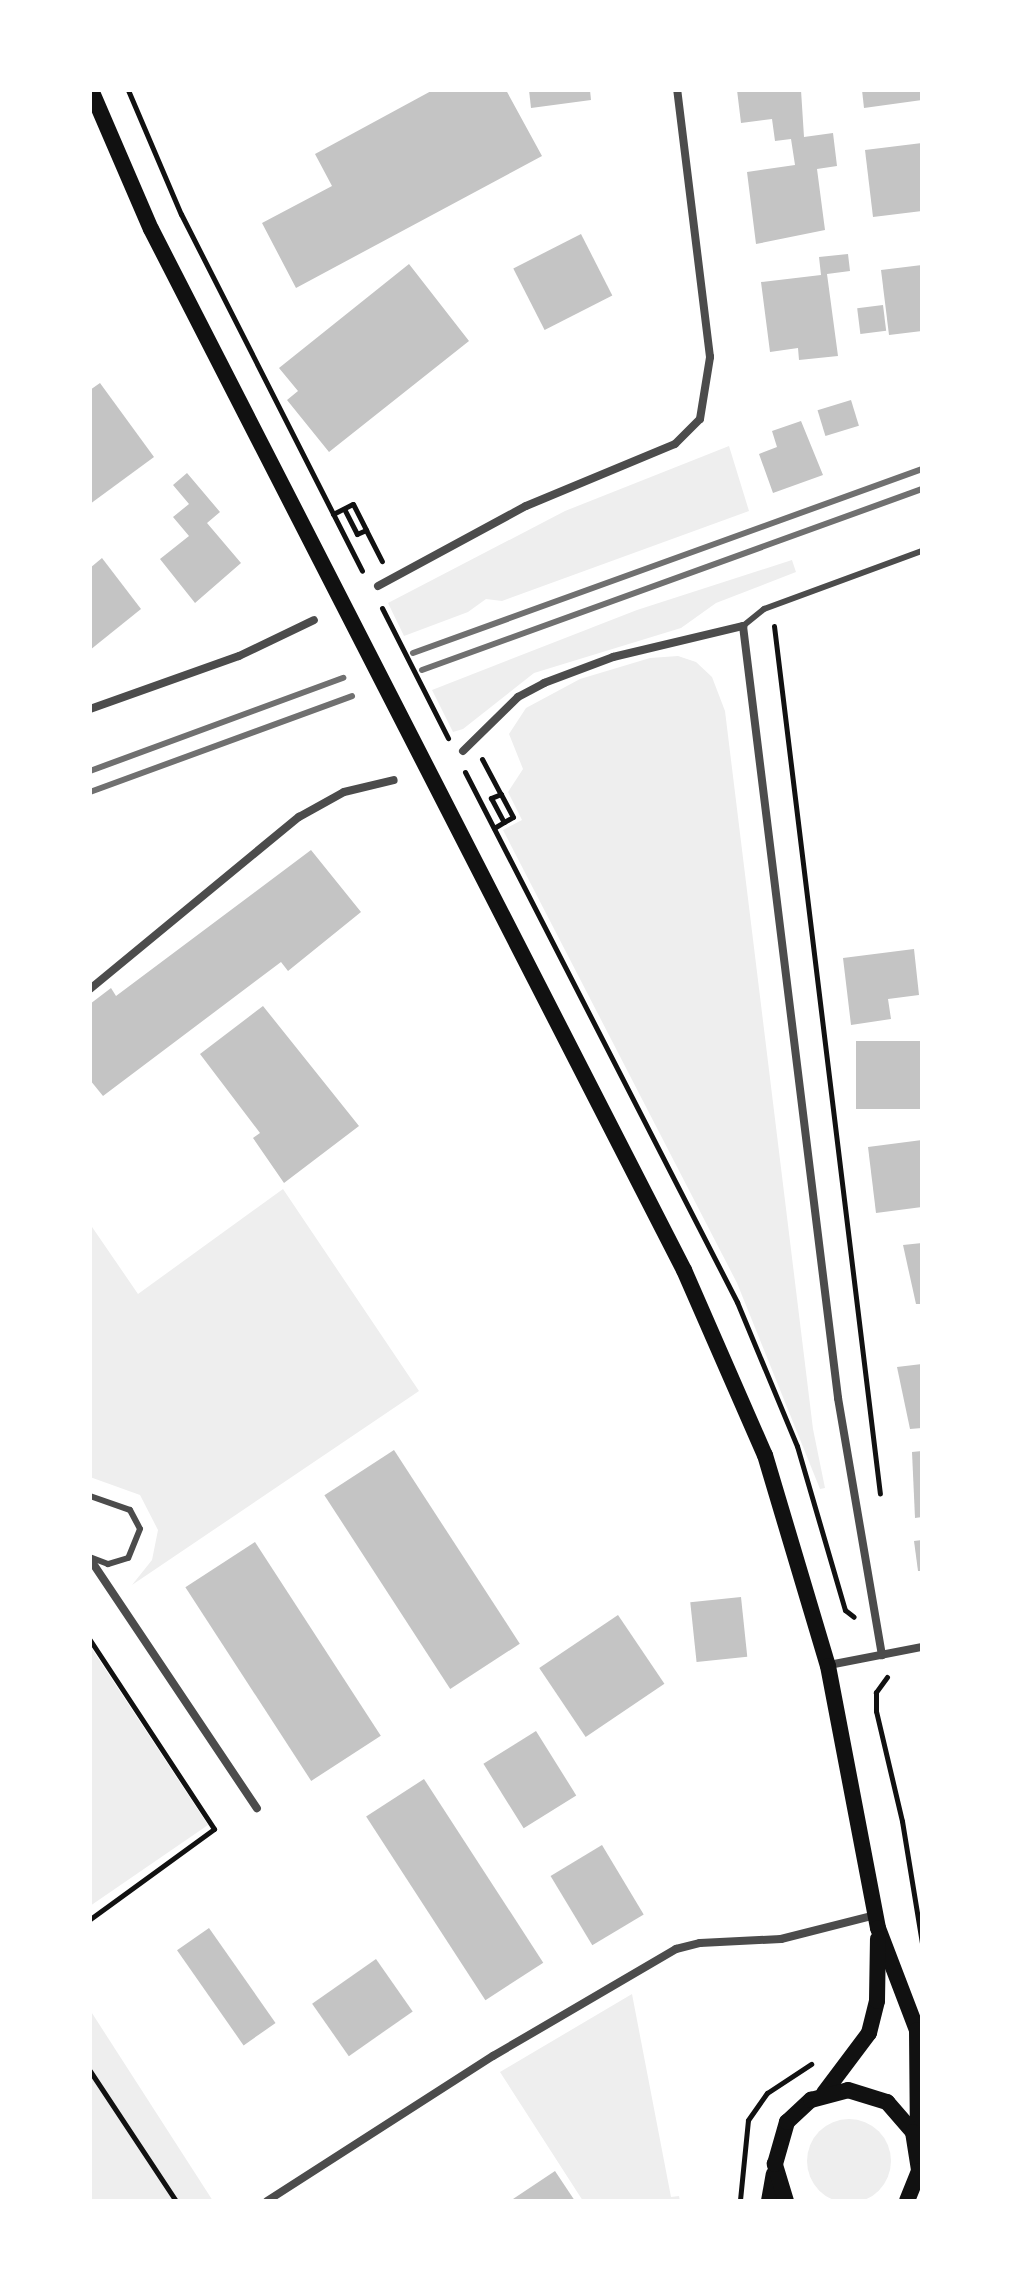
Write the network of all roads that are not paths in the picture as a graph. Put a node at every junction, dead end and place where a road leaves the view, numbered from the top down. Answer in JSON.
{"nodes":[{"id":1,"x":91,"y":90,"type":"edge"},
{"id":2,"x":677,"y":90,"type":"edge"},
{"id":3,"x":922,"y":551,"type":"edge"},
{"id":4,"x":378,"y":586,"type":"dead end"},
{"id":5,"x":314,"y":620,"type":"dead end"},
{"id":6,"x":743,"y":626,"type":"junction"},
{"id":7,"x":90,"y":709,"type":"edge"},
{"id":8,"x":461,"y":755,"type":"road end"},
{"id":9,"x":394,"y":780,"type":"dead end"},
{"id":10,"x":90,"y":989,"type":"edge"},
{"id":11,"x":90,"y":1496,"type":"edge"},
{"id":12,"x":90,"y":1558,"type":"edge"},
{"id":13,"x":922,"y":1647,"type":"edge"},
{"id":14,"x":882,"y":1655,"type":"junction"},
{"id":15,"x":828,"y":1666,"type":"junction"},
{"id":16,"x":257,"y":1808,"type":"dead end"},
{"id":17,"x":877,"y":1922,"type":"junction"},
{"id":18,"x":824,"y":2093,"type":"junction"},
{"id":19,"x":918,"y":2151,"type":"junction"},
{"id":20,"x":775,"y":2169,"type":"junction"},
{"id":21,"x":267,"y":2201,"type":"edge"},
{"id":22,"x":769,"y":2201,"type":"edge"},
{"id":23,"x":786,"y":2201,"type":"edge"},
{"id":24,"x":907,"y":2201,"type":"edge"}],
"edges":[{"from":1,"to":15,"type":"main road"},
{"from":2,"to":4,"type":"street"},
{"from":3,"to":6,"type":"lane"},
{"from":5,"to":7,"type":"street"},
{"from":6,"to":8,"type":"street"},
{"from":6,"to":14,"type":"street"},
{"from":9,"to":10,"type":"street"},
{"from":11,"to":12,"type":"lane"},
{"from":12,"to":16,"type":"street"},
{"from":13,"to":14,"type":"street"},
{"from":14,"to":15,"type":"street"},
{"from":15,"to":17,"type":"main road"},
{"from":17,"to":18,"type":"main road"},
{"from":17,"to":19,"type":"main road"},
{"from":17,"to":21,"type":"street"},
{"from":18,"to":19,"type":"main road"},
{"from":18,"to":20,"type":"main road"},
{"from":19,"to":24,"type":"main road"},
{"from":20,"to":22,"type":"main road"},
{"from":20,"to":23,"type":"main road"}]}
